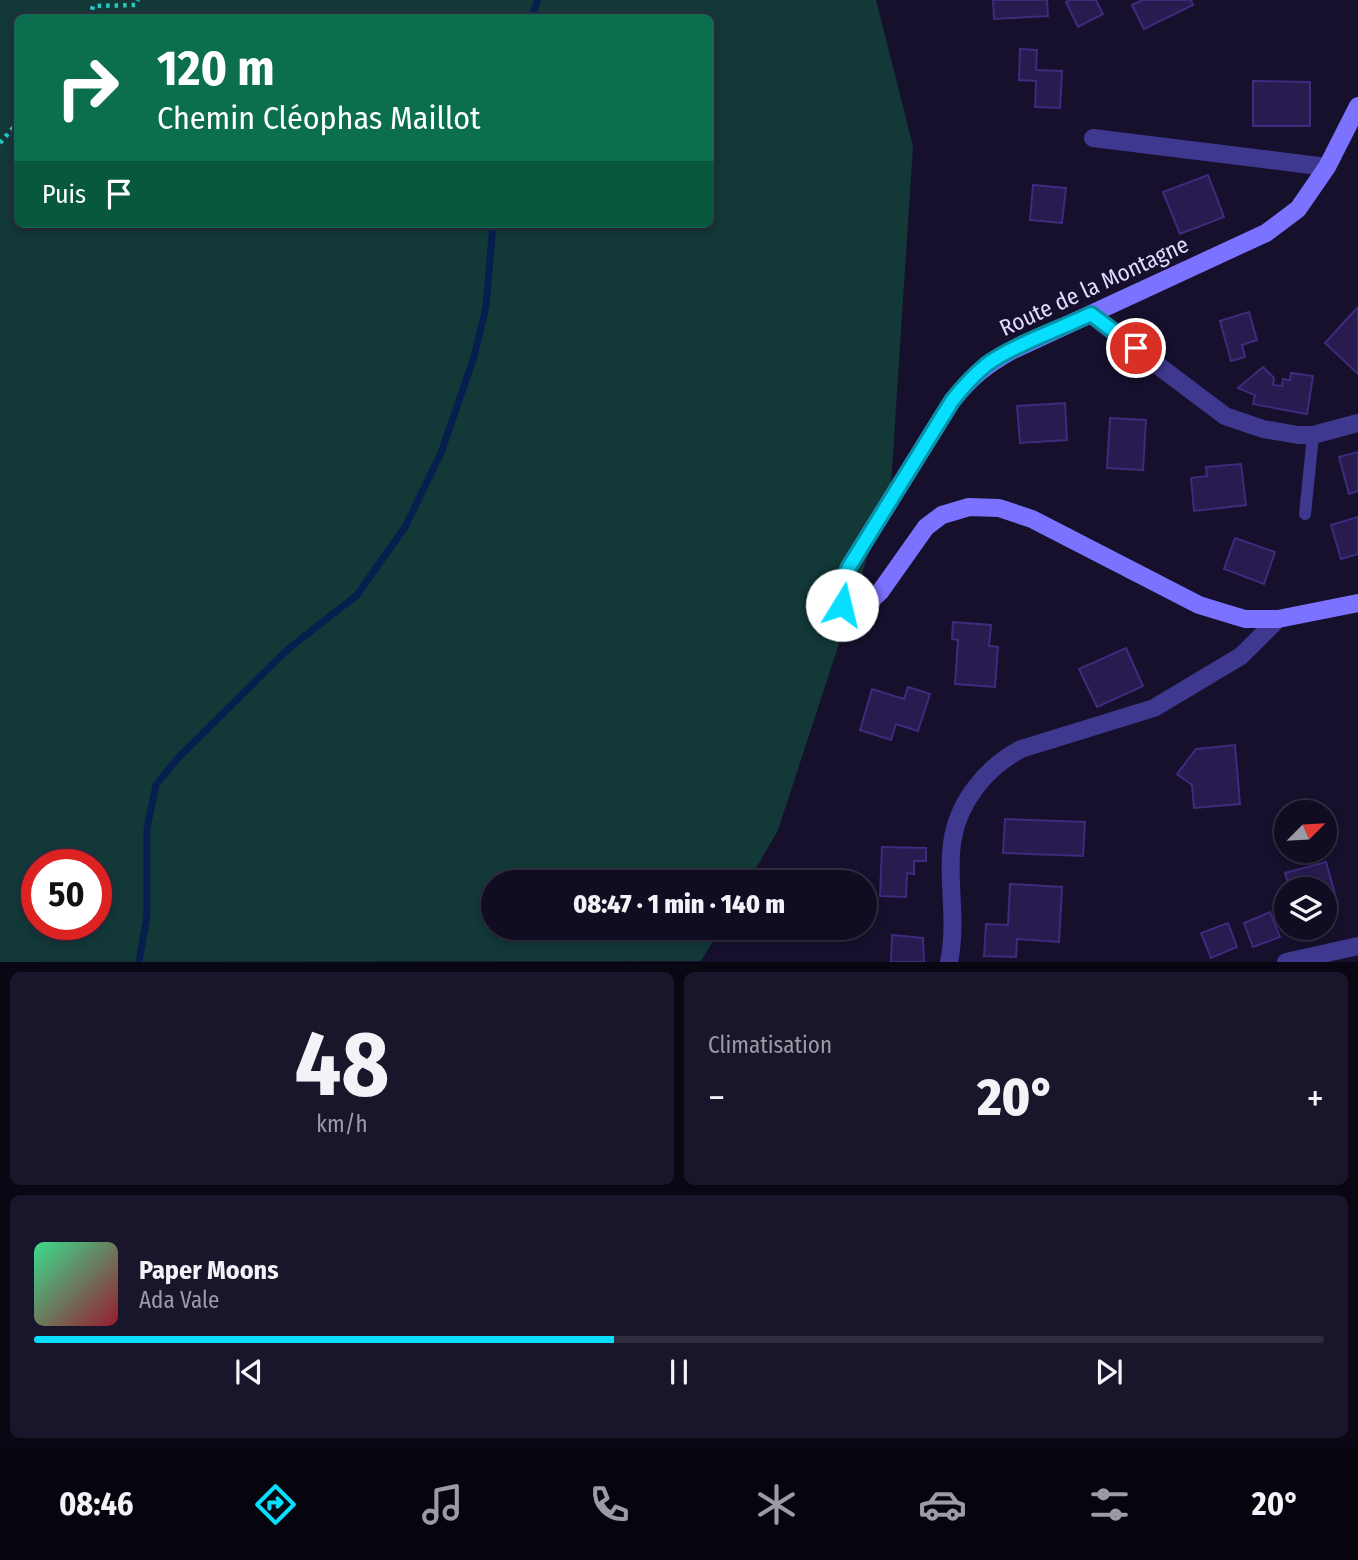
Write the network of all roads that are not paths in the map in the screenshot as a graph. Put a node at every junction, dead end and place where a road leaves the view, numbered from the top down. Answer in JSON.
{"nodes":[{"id":1,"x":1358,"y":106,"type":"edge"},
{"id":2,"x":1093,"y":138,"type":"dead end"},
{"id":3,"x":1327,"y":167,"type":"junction"},
{"id":4,"x":1091,"y":314,"type":"junction"},
{"id":5,"x":1358,"y":423,"type":"edge"},
{"id":6,"x":1313,"y":435,"type":"junction"},
{"id":7,"x":1305,"y":514,"type":"dead end"},
{"id":8,"x":1358,"y":603,"type":"edge"},
{"id":9,"x":1278,"y":619,"type":"junction"},
{"id":10,"x":1358,"y":946,"type":"edge"},
{"id":11,"x":949,"y":961,"type":"edge"},
{"id":12,"x":1286,"y":961,"type":"edge"}],
"edges":[{"from":1,"to":3,"type":"main road","name":"Route de la Montagne"},
{"from":2,"to":3,"type":"street"},
{"from":3,"to":4,"type":"main road","name":"Route de la Montagne"},
{"from":4,"to":6,"type":"street"},
{"from":4,"to":9,"type":"main road","name":"Route de la Montagne"},
{"from":5,"to":6,"type":"street"},
{"from":6,"to":7,"type":"lane"},
{"from":8,"to":9,"type":"main road","name":"Route de la Montagne"},
{"from":9,"to":11,"type":"street"},
{"from":10,"to":12,"type":"street"}]}
